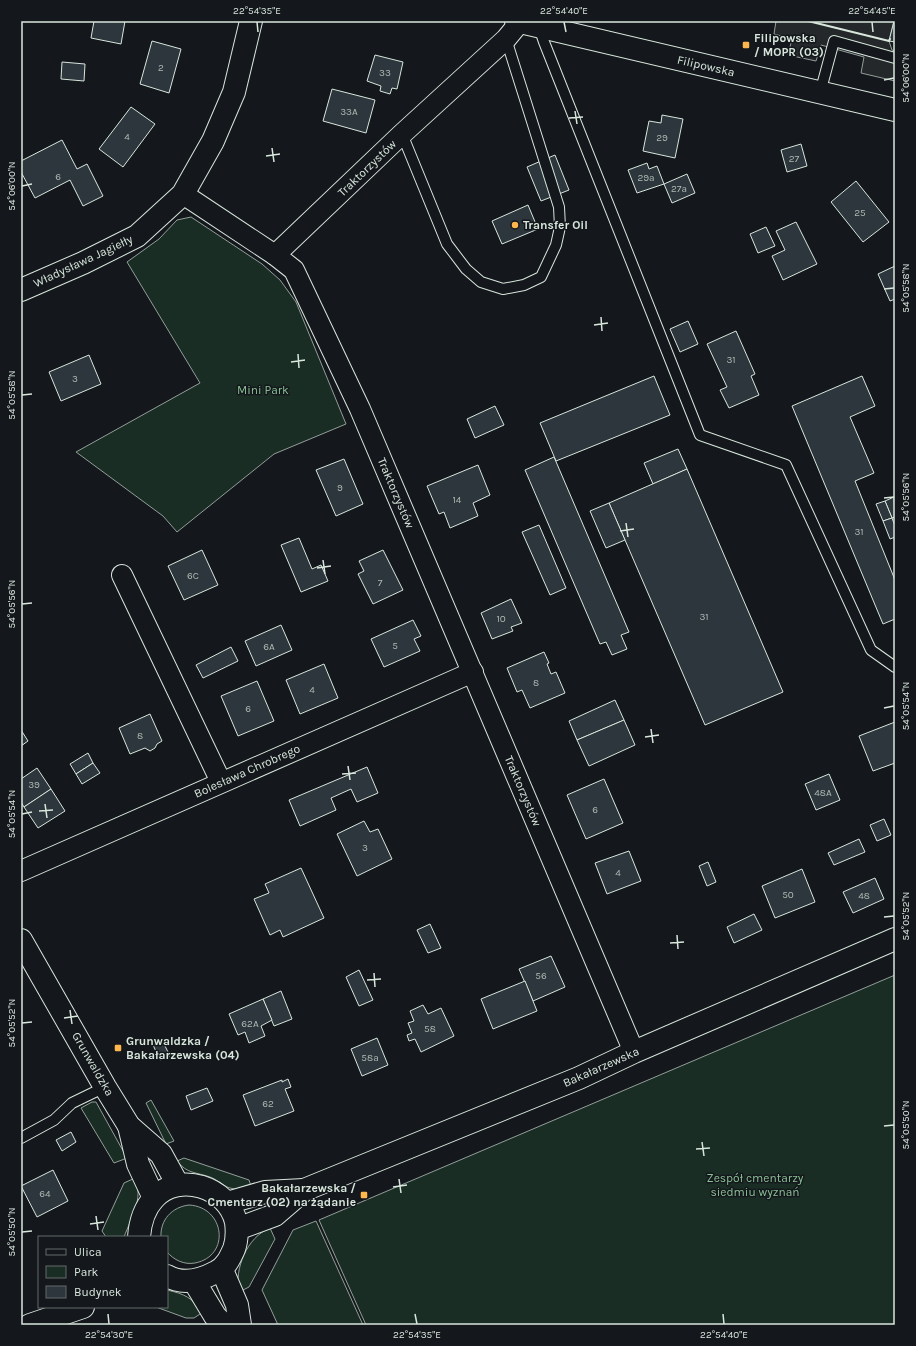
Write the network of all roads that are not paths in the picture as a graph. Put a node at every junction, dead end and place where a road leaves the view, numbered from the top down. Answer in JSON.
{"nodes":[{"id":1,"x":251,"y":21,"type":"edge"},
{"id":2,"x":520,"y":27,"type":"edge"},
{"id":3,"x":895,"y":58,"type":"edge"},
{"id":4,"x":820,"y":93,"type":"junction"},
{"id":5,"x":895,"y":110,"type":"edge"},
{"id":6,"x":402,"y":134,"type":"junction"},
{"id":7,"x":183,"y":194,"type":"junction"},
{"id":8,"x":275,"y":255,"type":"junction"},
{"id":9,"x":21,"y":290,"type":"edge"},
{"id":10,"x":122,"y":574,"type":"dead end"},
{"id":11,"x":895,"y":667,"type":"edge"},
{"id":12,"x":473,"y":672,"type":"junction"},
{"id":13,"x":221,"y":782,"type":"junction"},
{"id":14,"x":21,"y":871,"type":"edge"},
{"id":15,"x":895,"y":939,"type":"edge"},
{"id":16,"x":21,"y":940,"type":"edge"},
{"id":17,"x":634,"y":1052,"type":"junction"},
{"id":18,"x":105,"y":1087,"type":"junction"},
{"id":19,"x":129,"y":1126,"type":"junction"},
{"id":20,"x":21,"y":1138,"type":"edge"},
{"id":21,"x":178,"y":1185,"type":"junction"},
{"id":22,"x":304,"y":1190,"type":"junction"},
{"id":23,"x":154,"y":1198,"type":"junction"},
{"id":24,"x":227,"y":1203,"type":"junction"},
{"id":25,"x":237,"y":1229,"type":"junction"},
{"id":26,"x":139,"y":1236,"type":"edge"},
{"id":27,"x":222,"y":1270,"type":"junction"},
{"id":28,"x":168,"y":1276,"type":"edge"},
{"id":29,"x":194,"y":1281,"type":"junction"},
{"id":30,"x":45,"y":1308,"type":"edge"},
{"id":31,"x":80,"y":1308,"type":"edge"},
{"id":32,"x":21,"y":1322,"type":"edge"},
{"id":33,"x":30,"y":1325,"type":"edge"},
{"id":34,"x":224,"y":1325,"type":"edge"},
{"id":35,"x":240,"y":1325,"type":"edge"}],
"edges":[{"from":1,"to":7,"type":"street","name":"Władysława Jagiełły"},
{"from":2,"to":4,"type":"street","name":"Filipowska"},
{"from":2,"to":6,"type":"street","name":"Traktorzystów"},
{"from":2,"to":6,"type":"lane"},
{"from":2,"to":11,"type":"lane"},
{"from":3,"to":4,"type":"lane"},
{"from":4,"to":5,"type":"street","name":"Filipowska"},
{"from":6,"to":8,"type":"street","name":"Traktorzystów"},
{"from":7,"to":8,"type":"street"},
{"from":7,"to":9,"type":"street","name":"Władysława Jagiełły"},
{"from":8,"to":12,"type":"street","name":"Traktorzystów"},
{"from":10,"to":13,"type":"street"},
{"from":12,"to":13,"type":"street","name":"Bolesława Chrobrego"},
{"from":12,"to":17,"type":"street","name":"Traktorzystów"},
{"from":13,"to":14,"type":"street","name":"Bolesława Chrobrego"},
{"from":15,"to":17,"type":"street","name":"Bakałarzewska"},
{"from":16,"to":18,"type":"street","name":"Grunwaldzka"},
{"from":17,"to":22,"type":"street","name":"Bakałarzewska"},
{"from":18,"to":19,"type":"street","name":"Grunwaldzka"},
{"from":18,"to":20,"type":"lane"},
{"from":19,"to":21,"type":"street","name":"Grunwaldzka"},
{"from":19,"to":23,"type":"street","name":"Grunwaldzka"},
{"from":21,"to":23,"type":"street"},
{"from":21,"to":24,"type":"street"},
{"from":22,"to":24,"type":"street","name":"Bakałarzewska"},
{"from":22,"to":25,"type":"street","name":"Bakałarzewska"},
{"from":23,"to":26,"type":"street"},
{"from":24,"to":25,"type":"street"},
{"from":25,"to":27,"type":"street"},
{"from":27,"to":29,"type":"street"},
{"from":27,"to":35,"type":"street"},
{"from":28,"to":29,"type":"street"},
{"from":29,"to":34,"type":"street"},
{"from":30,"to":32,"type":"street"},
{"from":31,"to":33,"type":"street"}]}
